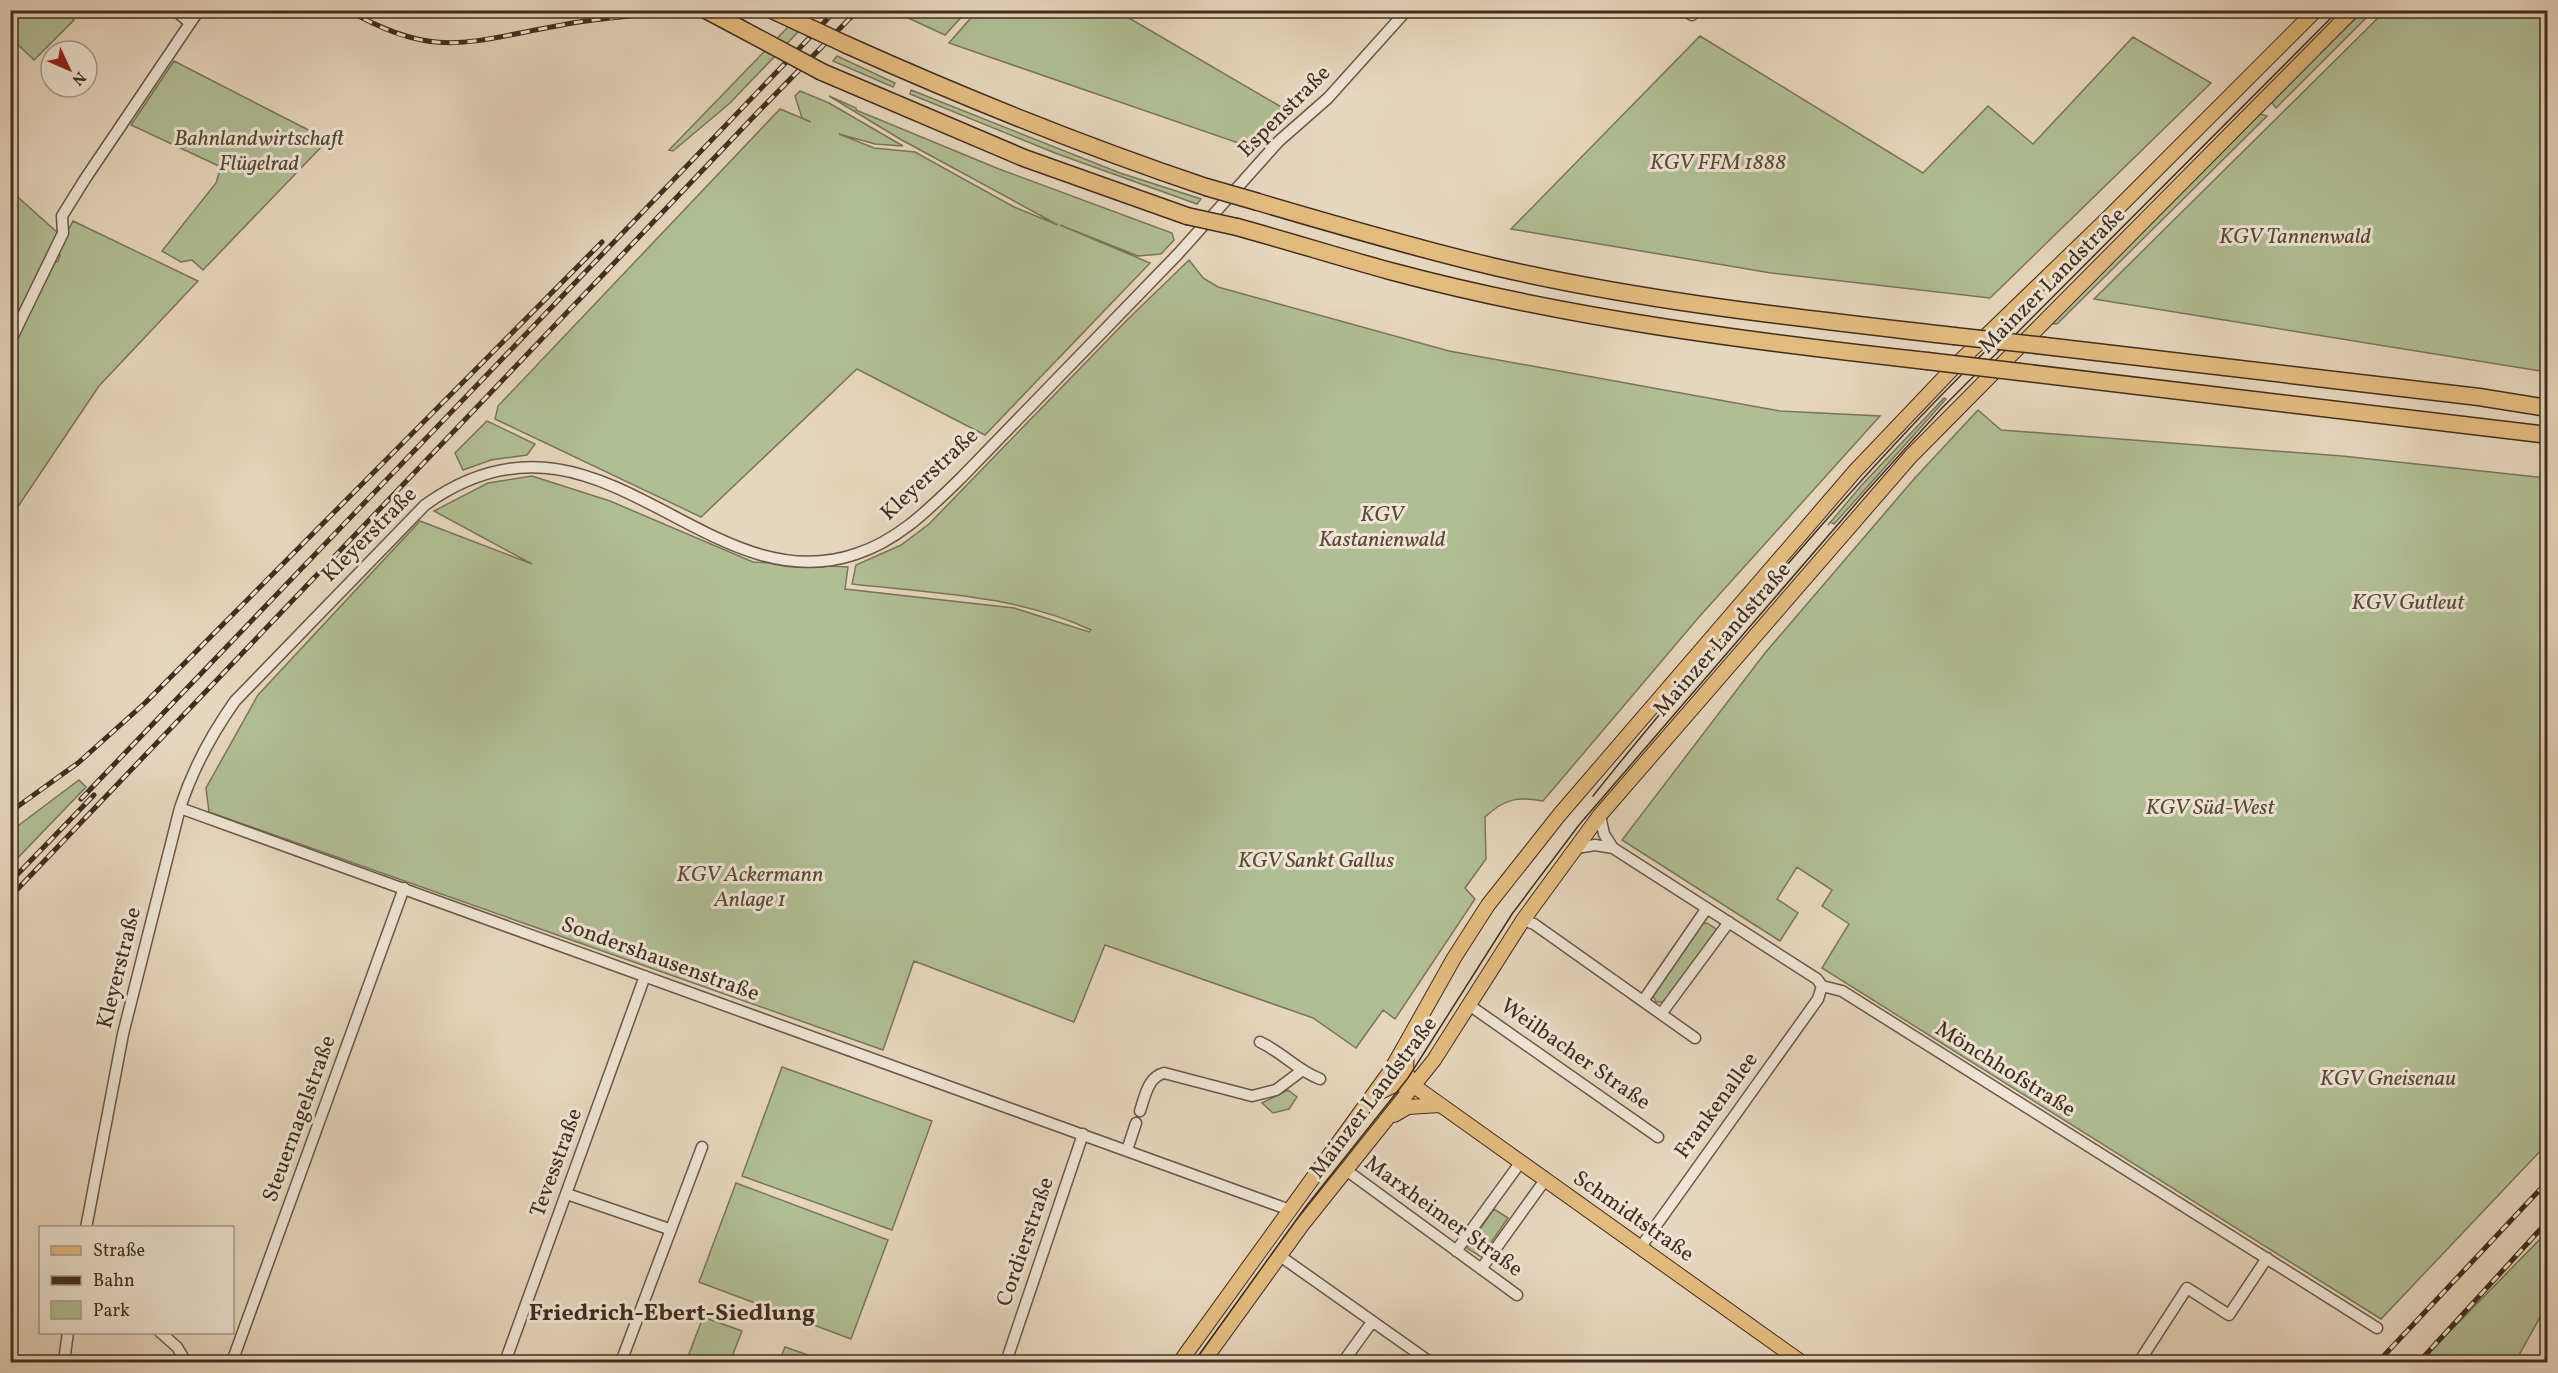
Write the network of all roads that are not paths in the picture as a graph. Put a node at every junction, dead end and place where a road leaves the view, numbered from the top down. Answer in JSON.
{"nodes":[{"id":1,"x":175,"y":10,"type":"edge"},
{"id":2,"x":199,"y":10,"type":"edge"},
{"id":3,"x":706,"y":10,"type":"edge"},
{"id":4,"x":772,"y":10,"type":"edge"},
{"id":5,"x":1407,"y":10,"type":"edge"},
{"id":6,"x":2316,"y":10,"type":"edge"},
{"id":7,"x":2353,"y":10,"type":"edge"},
{"id":8,"x":190,"y":23,"type":"junction"},
{"id":9,"x":1190,"y":241,"type":"joint"},
{"id":10,"x":10,"y":342,"type":"edge"},
{"id":11,"x":2547,"y":408,"type":"edge"},
{"id":12,"x":2547,"y":435,"type":"edge"},
{"id":13,"x":180,"y":808,"type":"junction"},
{"id":14,"x":1600,"y":815,"type":"junction"},
{"id":15,"x":1576,"y":848,"type":"junction"},
{"id":16,"x":1613,"y":848,"type":"junction"},
{"id":17,"x":404,"y":888,"type":"junction"},
{"id":18,"x":1707,"y":908,"type":"junction"},
{"id":19,"x":1523,"y":921,"type":"junction"},
{"id":20,"x":1729,"y":922,"type":"junction"},
{"id":21,"x":645,"y":976,"type":"junction"},
{"id":22,"x":1822,"y":986,"type":"junction"},
{"id":23,"x":1643,"y":1001,"type":"junction"},
{"id":24,"x":1469,"y":1005,"type":"junction"},
{"id":25,"x":1661,"y":1014,"type":"junction"},
{"id":26,"x":1695,"y":1038,"type":"dead end"},
{"id":27,"x":1260,"y":1042,"type":"dead end"},
{"id":28,"x":1407,"y":1042,"type":"junction"},
{"id":29,"x":1300,"y":1072,"type":"junction"},
{"id":30,"x":1320,"y":1079,"type":"dead end"},
{"id":31,"x":1414,"y":1086,"type":"junction"},
{"id":32,"x":1370,"y":1100,"type":"junction"},
{"id":33,"x":1440,"y":1105,"type":"junction"},
{"id":34,"x":1140,"y":1111,"type":"dead end"},
{"id":35,"x":1385,"y":1122,"type":"junction"},
{"id":36,"x":1136,"y":1123,"type":"dead end"},
{"id":37,"x":1083,"y":1134,"type":"junction"},
{"id":38,"x":1658,"y":1137,"type":"dead end"},
{"id":39,"x":702,"y":1147,"type":"dead end"},
{"id":40,"x":1127,"y":1150,"type":"junction"},
{"id":41,"x":1520,"y":1163,"type":"junction"},
{"id":42,"x":1346,"y":1170,"type":"junction"},
{"id":43,"x":1545,"y":1180,"type":"junction"},
{"id":44,"x":567,"y":1194,"type":"junction"},
{"id":45,"x":1290,"y":1209,"type":"junction"},
{"id":46,"x":86,"y":1226,"type":"edge"},
{"id":47,"x":669,"y":1229,"type":"junction"},
{"id":48,"x":1640,"y":1248,"type":"junction"},
{"id":49,"x":1456,"y":1251,"type":"junction"},
{"id":50,"x":1280,"y":1256,"type":"junction"},
{"id":51,"x":2267,"y":1258,"type":"junction"},
{"id":52,"x":1481,"y":1269,"type":"junction"},
{"id":53,"x":1517,"y":1295,"type":"dead end"},
{"id":54,"x":1372,"y":1322,"type":"junction"},
{"id":55,"x":2377,"y":1328,"type":"dead end"},
{"id":56,"x":68,"y":1334,"type":"edge"},
{"id":57,"x":162,"y":1334,"type":"edge"},
{"id":58,"x":64,"y":1362,"type":"edge"},
{"id":59,"x":186,"y":1362,"type":"edge"},
{"id":60,"x":232,"y":1362,"type":"edge"},
{"id":61,"x":505,"y":1362,"type":"edge"},
{"id":62,"x":621,"y":1362,"type":"edge"},
{"id":63,"x":1006,"y":1362,"type":"edge"},
{"id":64,"x":1180,"y":1362,"type":"edge"},
{"id":65,"x":1203,"y":1362,"type":"edge"},
{"id":66,"x":1343,"y":1362,"type":"edge"},
{"id":67,"x":1430,"y":1362,"type":"edge"},
{"id":68,"x":1801,"y":1362,"type":"edge"},
{"id":69,"x":2139,"y":1362,"type":"edge"}],
"edges":[{"from":1,"to":8,"type":"street"},
{"from":2,"to":8,"type":"street"},
{"from":3,"to":12,"type":"highway","bridge":true},
{"from":4,"to":11,"type":"highway","bridge":true},
{"from":5,"to":9,"type":"street","name":"Espenstraße"},
{"from":6,"to":28,"type":"main road","name":"Mainzer Landstraße"},
{"from":7,"to":14,"type":"main road","name":"Mainzer Landstraße"},
{"from":8,"to":10,"type":"street"},
{"from":9,"to":13,"type":"street","name":"Kleyerstraße"},
{"from":13,"to":17,"type":"street","name":"Sondershausenstraße"},
{"from":13,"to":46,"type":"street","name":"Kleyerstraße"},
{"from":14,"to":15,"type":"main road","name":"Mainzer Landstraße"},
{"from":14,"to":16,"type":"street"},
{"from":15,"to":16,"type":"street","name":"Mönchhofstraße"},
{"from":15,"to":19,"type":"main road","name":"Mainzer Landstraße"},
{"from":16,"to":18,"type":"street","name":"Mönchhofstraße"},
{"from":17,"to":21,"type":"street","name":"Sondershausenstraße"},
{"from":17,"to":60,"type":"street","name":"Steuernagelstraße"},
{"from":18,"to":20,"type":"street","name":"Mönchhofstraße"},
{"from":18,"to":23,"type":"street"},
{"from":19,"to":23,"type":"street"},
{"from":19,"to":24,"type":"main road","name":"Mainzer Landstraße"},
{"from":20,"to":22,"type":"street","name":"Mönchhofstraße"},
{"from":20,"to":25,"type":"street"},
{"from":21,"to":37,"type":"street","name":"Sondershausenstraße"},
{"from":21,"to":44,"type":"street","name":"Tevesstraße"},
{"from":22,"to":48,"type":"street","name":"Frankenallee"},
{"from":22,"to":51,"type":"street","name":"Mönchhofstraße"},
{"from":23,"to":25,"type":"street"},
{"from":24,"to":31,"type":"main road","name":"Mainzer Landstraße"},
{"from":24,"to":38,"type":"street","name":"Weilbacher Straße"},
{"from":25,"to":26,"type":"street"},
{"from":27,"to":29,"type":"street"},
{"from":28,"to":31,"type":"main road"},
{"from":28,"to":32,"type":"main road","name":"Mainzer Landstraße"},
{"from":29,"to":30,"type":"street"},
{"from":29,"to":34,"type":"street"},
{"from":31,"to":32,"type":"main road"},
{"from":31,"to":33,"type":"main road","name":"Schmidtstraße"},
{"from":31,"to":35,"type":"main road","name":"Mainzer Landstraße"},
{"from":32,"to":45,"type":"main road","name":"Mainzer Landstraße"},
{"from":33,"to":35,"type":"main road"},
{"from":33,"to":41,"type":"main road","name":"Schmidtstraße"},
{"from":35,"to":42,"type":"main road","name":"Mainzer Landstraße"},
{"from":36,"to":40,"type":"street"},
{"from":37,"to":40,"type":"street","name":"Sondershausenstraße"},
{"from":37,"to":63,"type":"street","name":"Cordierstraße"},
{"from":39,"to":47,"type":"street"},
{"from":40,"to":45,"type":"street","name":"Sondershausenstraße"},
{"from":41,"to":43,"type":"main road","name":"Schmidtstraße"},
{"from":41,"to":49,"type":"street"},
{"from":42,"to":49,"type":"street","name":"Marxheimer Straße"},
{"from":42,"to":50,"type":"main road","name":"Mainzer Landstraße"},
{"from":43,"to":48,"type":"main road","name":"Schmidtstraße"},
{"from":43,"to":52,"type":"street"},
{"from":44,"to":47,"type":"street"},
{"from":44,"to":61,"type":"street","name":"Tevesstraße"},
{"from":45,"to":64,"type":"main road","name":"Mainzer Landstraße"},
{"from":47,"to":62,"type":"street"},
{"from":48,"to":68,"type":"main road","name":"Schmidtstraße"},
{"from":49,"to":52,"type":"street","name":"Marxheimer Straße"},
{"from":50,"to":54,"type":"street"},
{"from":50,"to":65,"type":"main road","name":"Mainzer Landstraße"},
{"from":51,"to":55,"type":"street","name":"Mönchhofstraße"},
{"from":51,"to":69,"type":"street"},
{"from":52,"to":53,"type":"street","name":"Marxheimer Straße"},
{"from":54,"to":66,"type":"street"},
{"from":54,"to":67,"type":"street"},
{"from":56,"to":58,"type":"street"},
{"from":57,"to":59,"type":"street"}]}
